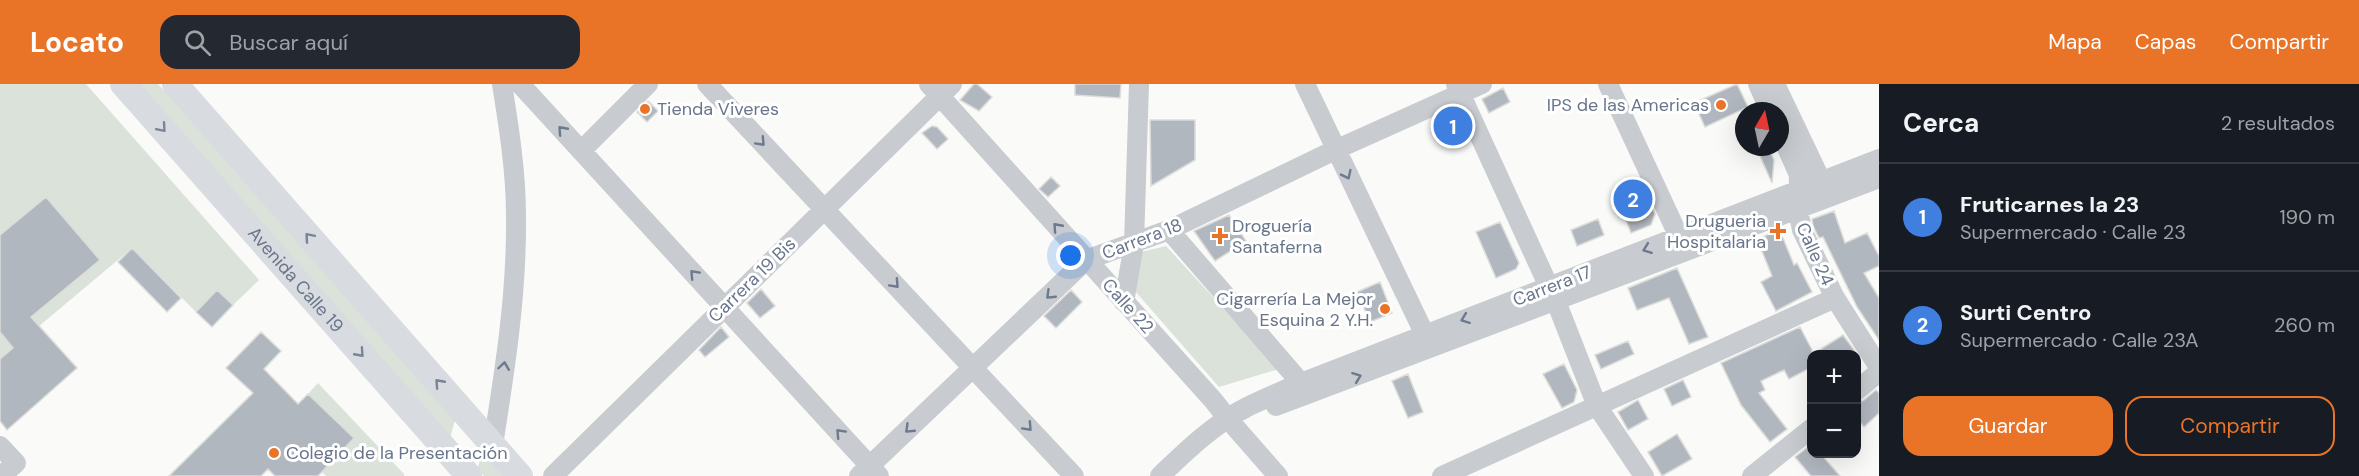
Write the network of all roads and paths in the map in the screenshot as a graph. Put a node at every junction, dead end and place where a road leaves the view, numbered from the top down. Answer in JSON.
{"nodes":[{"id":1,"x":123,"y":84,"type":"edge"},
{"id":2,"x":175,"y":84,"type":"edge"},
{"id":3,"x":502,"y":84,"type":"edge"},
{"id":4,"x":520,"y":84,"type":"edge"},
{"id":5,"x":648,"y":84,"type":"edge"},
{"id":6,"x":707,"y":84,"type":"edge"},
{"id":7,"x":1139,"y":84,"type":"edge"},
{"id":8,"x":1305,"y":84,"type":"edge"},
{"id":9,"x":1482,"y":84,"type":"edge"},
{"id":10,"x":1608,"y":84,"type":"edge"},
{"id":11,"x":1758,"y":84,"type":"edge"},
{"id":12,"x":1775,"y":84,"type":"edge"},
{"id":13,"x":940,"y":88,"type":"edge"},
{"id":14,"x":1458,"y":89,"type":"edge"},
{"id":15,"x":1766,"y":102,"type":"edge"},
{"id":16,"x":1335,"y":150,"type":"junction"},
{"id":17,"x":581,"y":151,"type":"junction"},
{"id":18,"x":1789,"y":152,"type":"edge"},
{"id":19,"x":1879,"y":159,"type":"edge"},
{"id":20,"x":1879,"y":178,"type":"edge"},
{"id":21,"x":1825,"y":190,"type":"junction"},
{"id":22,"x":1799,"y":200,"type":"junction"},
{"id":23,"x":824,"y":210,"type":"junction"},
{"id":24,"x":1169,"y":230,"type":"junction"},
{"id":25,"x":1679,"y":237,"type":"junction"},
{"id":26,"x":1134,"y":244,"type":"junction"},
{"id":27,"x":1086,"y":260,"type":"junction"},
{"id":28,"x":1552,"y":295,"type":"junction"},
{"id":29,"x":1835,"y":298,"type":"junction"},
{"id":30,"x":1124,"y":302,"type":"junction"},
{"id":31,"x":725,"y":307,"type":"junction"},
{"id":32,"x":1425,"y":335,"type":"junction"},
{"id":33,"x":973,"y":368,"type":"junction"},
{"id":34,"x":1879,"y":369,"type":"edge"},
{"id":35,"x":1301,"y":383,"type":"junction"},
{"id":36,"x":1861,"y":387,"type":"edge"},
{"id":37,"x":1597,"y":406,"type":"junction"},
{"id":38,"x":1228,"y":419,"type":"junction"},
{"id":39,"x":1807,"y":432,"type":"edge"},
{"id":40,"x":493,"y":444,"type":"junction"},
{"id":41,"x":0,"y":446,"type":"edge"},
{"id":42,"x":1475,"y":470,"type":"edge"},
{"id":43,"x":870,"y":473,"type":"edge"},
{"id":44,"x":1,"y":476,"type":"edge"},
{"id":45,"x":470,"y":476,"type":"edge"},
{"id":46,"x":520,"y":476,"type":"edge"},
{"id":47,"x":553,"y":476,"type":"edge"},
{"id":48,"x":1074,"y":476,"type":"edge"},
{"id":49,"x":1160,"y":476,"type":"edge"},
{"id":50,"x":1278,"y":476,"type":"edge"},
{"id":51,"x":1442,"y":476,"type":"edge"},
{"id":52,"x":1644,"y":476,"type":"edge"},
{"id":53,"x":1752,"y":476,"type":"edge"}],
"edges":[{"from":1,"to":45,"type":"main road","name":"Avenida Calle 19","one_way":true},
{"from":40,"to":2,"type":"main road","one_way":true},
{"from":40,"to":3,"type":"street","one_way":true},
{"from":17,"to":4,"type":"street","one_way":true},
{"from":5,"to":17,"type":"street"},
{"from":6,"to":23,"type":"street","one_way":true},
{"from":7,"to":26,"type":"street"},
{"from":8,"to":16,"type":"street"},
{"from":9,"to":14,"type":"street","name":"Carrera 18"},
{"from":10,"to":25,"type":"street"},
{"from":11,"to":15,"type":"street"},
{"from":12,"to":21,"type":"street"},
{"from":13,"to":23,"type":"street","name":"Carrera 19 Bis"},
{"from":27,"to":13,"type":"street","name":"Calle 22","one_way":true},
{"from":14,"to":16,"type":"street","name":"Carrera 18"},
{"from":14,"to":28,"type":"street"},
{"from":16,"to":24,"type":"street","name":"Carrera 18"},
{"from":16,"to":32,"type":"street","one_way":true},
{"from":31,"to":17,"type":"street","one_way":true},
{"from":18,"to":22,"type":"street","name":"Calle 24"},
{"from":19,"to":21,"type":"street","name":"Carrera 17"},
{"from":20,"to":21,"type":"street","name":"Carrera 17"},
{"from":21,"to":22,"type":"street","name":"Carrera 17"},
{"from":22,"to":25,"type":"street","name":"Carrera 17"},
{"from":22,"to":28,"type":"street","name":"Carrera 17"},
{"from":22,"to":29,"type":"street","name":"Calle 24"},
{"from":23,"to":31,"type":"street","name":"Carrera 19 Bis"},
{"from":23,"to":33,"type":"street","one_way":true},
{"from":24,"to":26,"type":"street","name":"Carrera 18"},
{"from":24,"to":35,"type":"street"},
{"from":25,"to":28,"type":"street","name":"Carrera 17","one_way":true},
{"from":26,"to":27,"type":"street","name":"Carrera 18"},
{"from":26,"to":30,"type":"street"},
{"from":27,"to":30,"type":"street","name":"Calle 22"},
{"from":27,"to":33,"type":"street","name":"Carrera 18","one_way":true},
{"from":28,"to":32,"type":"street","name":"Carrera 17","one_way":true},
{"from":28,"to":37,"type":"street"},
{"from":38,"to":28,"type":"street","name":"Carrera 17","one_way":true},
{"from":29,"to":34,"type":"street","name":"Calle 24"},
{"from":29,"to":37,"type":"street"},
{"from":30,"to":38,"type":"street","name":"Calle 22"},
{"from":43,"to":31,"type":"street","one_way":true},
{"from":31,"to":47,"type":"street","name":"Carrera 19 Bis"},
{"from":32,"to":35,"type":"street","name":"Carrera 17"},
{"from":33,"to":43,"type":"street","name":"Carrera 18","one_way":true},
{"from":33,"to":48,"type":"street","one_way":true},
{"from":34,"to":36,"type":"street"},
{"from":35,"to":38,"type":"street","name":"Carrera 17"},
{"from":37,"to":42,"type":"street"},
{"from":37,"to":52,"type":"street"},
{"from":38,"to":49,"type":"street","name":"Carrera 17"},
{"from":38,"to":50,"type":"street","name":"Calle 22"},
{"from":39,"to":53,"type":"street"},
{"from":40,"to":46,"type":"main road"},
{"from":41,"to":44,"type":"street"},
{"from":42,"to":51,"type":"street"}]}
